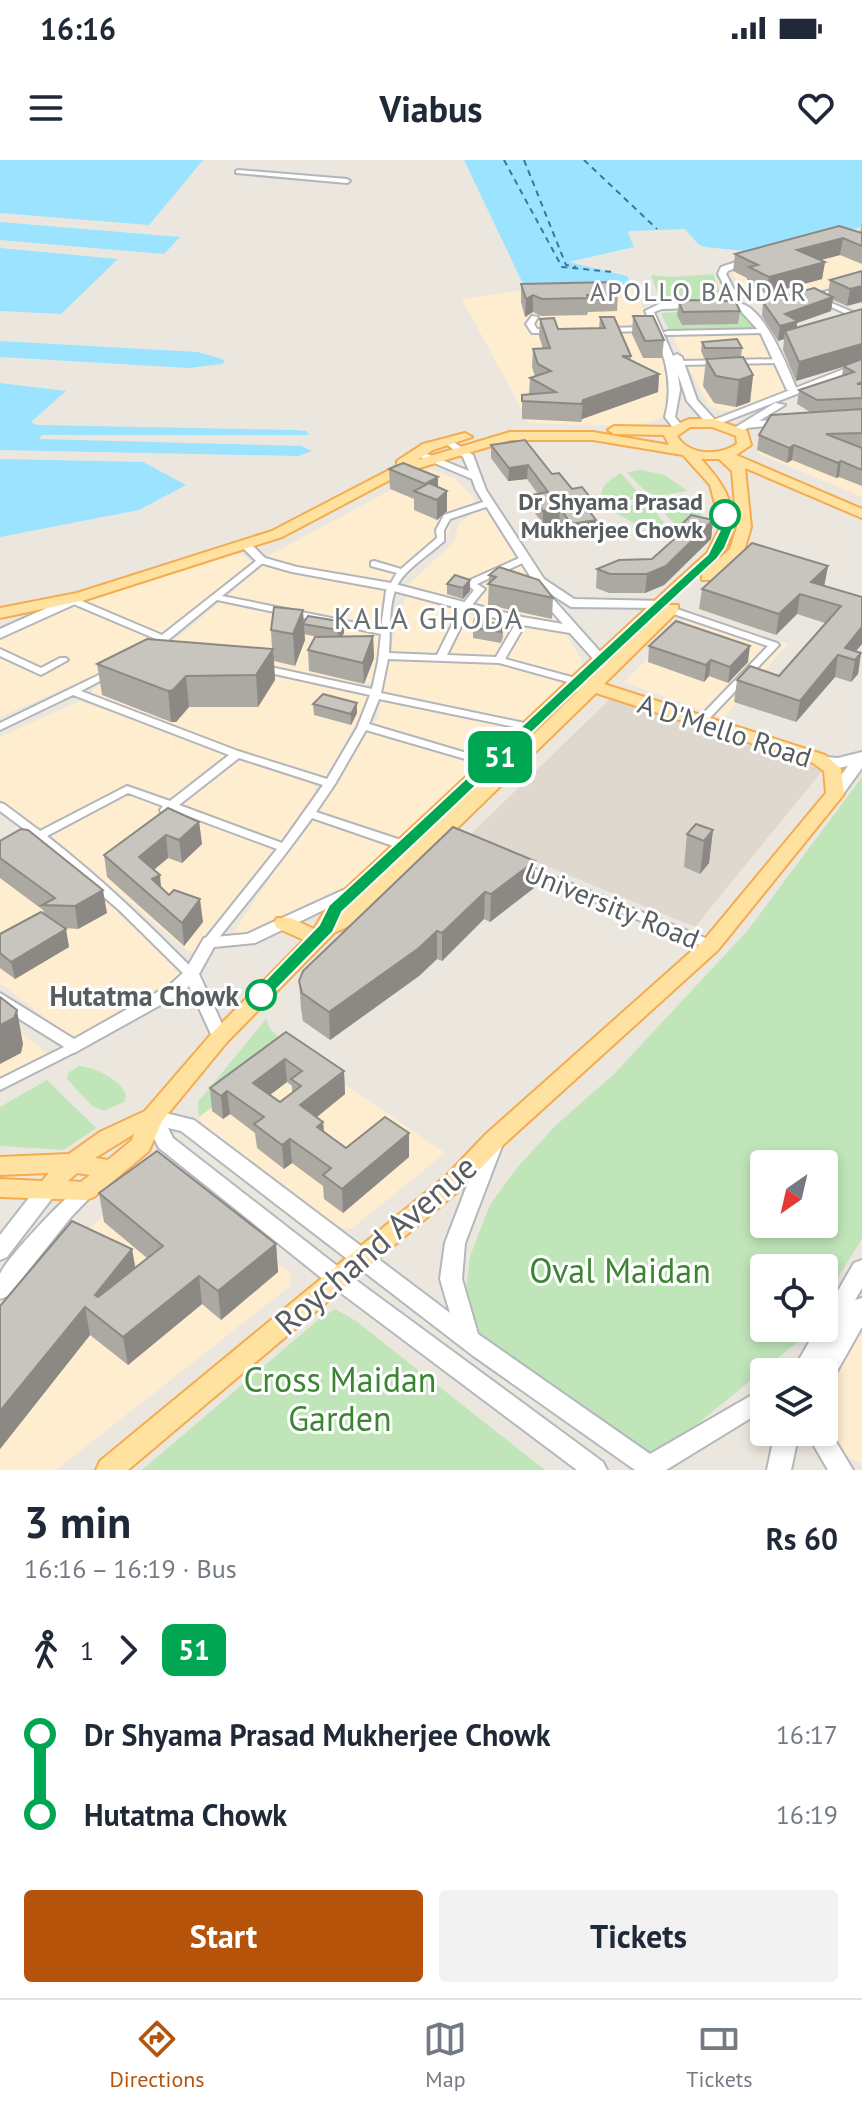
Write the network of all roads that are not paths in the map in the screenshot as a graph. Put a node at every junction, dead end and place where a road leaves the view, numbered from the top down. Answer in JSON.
{"nodes":[{"id":1,"x":238,"y":172,"type":"dead end"},
{"id":2,"x":347,"y":181,"type":"dead end"},
{"id":3,"x":764,"y":258,"type":"edge"},
{"id":4,"x":862,"y":283,"type":"edge"},
{"id":5,"x":812,"y":296,"type":"junction"},
{"id":6,"x":798,"y":300,"type":"edge"},
{"id":7,"x":736,"y":303,"type":"junction"},
{"id":8,"x":534,"y":317,"type":"dead end"},
{"id":9,"x":862,"y":320,"type":"edge"},
{"id":10,"x":847,"y":325,"type":"edge"},
{"id":11,"x":593,"y":330,"type":"edge"},
{"id":12,"x":662,"y":331,"type":"junction"},
{"id":13,"x":762,"y":331,"type":"junction"},
{"id":14,"x":562,"y":332,"type":"edge"},
{"id":15,"x":786,"y":343,"type":"edge"},
{"id":16,"x":771,"y":347,"type":"junction"},
{"id":17,"x":780,"y":361,"type":"junction"},
{"id":18,"x":680,"y":363,"type":"junction"},
{"id":19,"x":862,"y":368,"type":"edge"},
{"id":20,"x":792,"y":390,"type":"junction"},
{"id":21,"x":782,"y":404,"type":"junction"},
{"id":22,"x":794,"y":421,"type":"joint"},
{"id":23,"x":712,"y":423,"type":"junction"},
{"id":24,"x":742,"y":428,"type":"junction"},
{"id":25,"x":675,"y":429,"type":"junction"},
{"id":26,"x":594,"y":433,"type":"junction"},
{"id":27,"x":640,"y":443,"type":"junction"},
{"id":28,"x":455,"y":446,"type":"junction"},
{"id":29,"x":687,"y":452,"type":"junction"},
{"id":30,"x":728,"y":454,"type":"junction"},
{"id":31,"x":425,"y":458,"type":"junction"},
{"id":32,"x":475,"y":477,"type":"junction"},
{"id":33,"x":779,"y":478,"type":"junction"},
{"id":34,"x":741,"y":486,"type":"junction"},
{"id":35,"x":719,"y":492,"type":"junction"},
{"id":36,"x":862,"y":502,"type":"edge"},
{"id":37,"x":489,"y":503,"type":"junction"},
{"id":38,"x":862,"y":514,"type":"edge"},
{"id":39,"x":246,"y":545,"type":"junction"},
{"id":40,"x":526,"y":558,"type":"junction"},
{"id":41,"x":261,"y":560,"type":"junction"},
{"id":42,"x":374,"y":564,"type":"dead end"},
{"id":43,"x":403,"y":572,"type":"junction"},
{"id":44,"x":539,"y":581,"type":"junction"},
{"id":45,"x":391,"y":587,"type":"junction"},
{"id":46,"x":216,"y":597,"type":"junction"},
{"id":47,"x":77,"y":599,"type":"junction"},
{"id":48,"x":571,"y":603,"type":"junction"},
{"id":49,"x":467,"y":605,"type":"junction"},
{"id":50,"x":551,"y":606,"type":"junction"},
{"id":51,"x":665,"y":607,"type":"junction"},
{"id":52,"x":0,"y":613,"type":"edge"},
{"id":53,"x":522,"y":621,"type":"junction"},
{"id":54,"x":576,"y":630,"type":"junction"},
{"id":55,"x":386,"y":632,"type":"junction"},
{"id":56,"x":0,"y":634,"type":"edge"},
{"id":57,"x":164,"y":639,"type":"junction"},
{"id":58,"x":0,"y":652,"type":"edge"},
{"id":59,"x":158,"y":655,"type":"edge"},
{"id":60,"x":384,"y":656,"type":"junction"},
{"id":61,"x":440,"y":659,"type":"junction"},
{"id":62,"x":63,"y":660,"type":"dead end"},
{"id":63,"x":499,"y":660,"type":"junction"},
{"id":64,"x":122,"y":666,"type":"edge"},
{"id":65,"x":248,"y":666,"type":"edge"},
{"id":66,"x":590,"y":675,"type":"junction"},
{"id":67,"x":75,"y":692,"type":"junction"},
{"id":68,"x":375,"y":694,"type":"junction"},
{"id":69,"x":701,"y":721,"type":"junction"},
{"id":70,"x":363,"y":726,"type":"junction"},
{"id":71,"x":0,"y":727,"type":"edge"},
{"id":72,"x":529,"y":727,"type":"junction"},
{"id":73,"x":237,"y":754,"type":"junction"},
{"id":74,"x":861,"y":758,"type":"edge"},
{"id":75,"x":819,"y":759,"type":"junction"},
{"id":76,"x":493,"y":764,"type":"junction"},
{"id":77,"x":330,"y":784,"type":"junction"},
{"id":78,"x":835,"y":794,"type":"junction"},
{"id":79,"x":0,"y":806,"type":"edge"},
{"id":80,"x":169,"y":806,"type":"junction"},
{"id":81,"x":308,"y":813,"type":"junction"},
{"id":82,"x":158,"y":817,"type":"edge"},
{"id":83,"x":39,"y":834,"type":"junction"},
{"id":84,"x":438,"y":836,"type":"junction"},
{"id":85,"x":406,"y":846,"type":"junction"},
{"id":86,"x":285,"y":848,"type":"junction"},
{"id":87,"x":0,"y":857,"type":"edge"},
{"id":88,"x":507,"y":862,"type":"edge"},
{"id":89,"x":395,"y":866,"type":"junction"},
{"id":90,"x":103,"y":869,"type":"edge"},
{"id":91,"x":93,"y":879,"type":"junction"},
{"id":92,"x":358,"y":888,"type":"junction"},
{"id":93,"x":284,"y":923,"type":"junction"},
{"id":94,"x":322,"y":933,"type":"junction"},
{"id":95,"x":209,"y":942,"type":"junction"},
{"id":96,"x":711,"y":945,"type":"junction"},
{"id":97,"x":191,"y":974,"type":"junction"},
{"id":98,"x":0,"y":999,"type":"edge"},
{"id":99,"x":220,"y":1037,"type":"junction"},
{"id":100,"x":74,"y":1047,"type":"junction"},
{"id":101,"x":0,"y":1085,"type":"edge"},
{"id":102,"x":153,"y":1117,"type":"junction"},
{"id":103,"x":494,"y":1140,"type":"junction"},
{"id":104,"x":69,"y":1163,"type":"junction"},
{"id":105,"x":0,"y":1166,"type":"edge"},
{"id":106,"x":111,"y":1169,"type":"junction"},
{"id":107,"x":0,"y":1188,"type":"edge"},
{"id":108,"x":46,"y":1191,"type":"junction"},
{"id":109,"x":85,"y":1192,"type":"junction"},
{"id":110,"x":0,"y":1251,"type":"edge"},
{"id":111,"x":360,"y":1259,"type":"junction"},
{"id":112,"x":862,"y":1269,"type":"edge"},
{"id":113,"x":337,"y":1278,"type":"junction"},
{"id":114,"x":0,"y":1290,"type":"edge"},
{"id":115,"x":862,"y":1307,"type":"edge"},
{"id":116,"x":468,"y":1338,"type":"junction"},
{"id":117,"x":811,"y":1358,"type":"edge"},
{"id":118,"x":833,"y":1358,"type":"edge"},
{"id":119,"x":750,"y":1407,"type":"edge"},
{"id":120,"x":784,"y":1446,"type":"edge"},
{"id":121,"x":826,"y":1446,"type":"edge"},
{"id":122,"x":585,"y":1467,"type":"edge"},
{"id":123,"x":651,"y":1468,"type":"edge"},
{"id":124,"x":109,"y":1470,"type":"edge"},
{"id":125,"x":779,"y":1470,"type":"edge"},
{"id":126,"x":841,"y":1470,"type":"edge"}],
"edges":[{"from":1,"to":2,"type":"street"},
{"from":3,"to":7,"type":"street"},
{"from":4,"to":5,"type":"street"},
{"from":5,"to":6,"type":"street"},
{"from":5,"to":9,"type":"street"},
{"from":7,"to":12,"type":"street"},
{"from":7,"to":13,"type":"street"},
{"from":8,"to":14,"type":"street"},
{"from":9,"to":10,"type":"street"},
{"from":11,"to":12,"type":"street"},
{"from":12,"to":13,"type":"street"},
{"from":12,"to":18,"type":"street"},
{"from":12,"to":25,"type":"street"},
{"from":13,"to":16,"type":"street"},
{"from":15,"to":16,"type":"street"},
{"from":16,"to":17,"type":"street"},
{"from":17,"to":18,"type":"street"},
{"from":17,"to":20,"type":"street"},
{"from":18,"to":23,"type":"street"},
{"from":19,"to":20,"type":"main road"},
{"from":19,"to":21,"type":"main road"},
{"from":20,"to":23,"type":"main road"},
{"from":21,"to":22,"type":"main road"},
{"from":21,"to":24,"type":"main road"},
{"from":22,"to":24,"type":"street"},
{"from":23,"to":24,"type":"main road"},
{"from":23,"to":25,"type":"main road"},
{"from":24,"to":30,"type":"main road"},
{"from":25,"to":26,"type":"main road"},
{"from":25,"to":29,"type":"main road"},
{"from":26,"to":27,"type":"main road"},
{"from":26,"to":28,"type":"main road"},
{"from":27,"to":29,"type":"main road"},
{"from":27,"to":35,"type":"main road"},
{"from":28,"to":31,"type":"main road"},
{"from":28,"to":32,"type":"street"},
{"from":29,"to":30,"type":"main road"},
{"from":29,"to":35,"type":"main road"},
{"from":30,"to":33,"type":"main road"},
{"from":30,"to":34,"type":"main road"},
{"from":30,"to":36,"type":"main road"},
{"from":31,"to":32,"type":"street"},
{"from":31,"to":39,"type":"main road"},
{"from":32,"to":37,"type":"street"},
{"from":33,"to":34,"type":"main road"},
{"from":33,"to":38,"type":"main road"},
{"from":34,"to":51,"type":"main road"},
{"from":35,"to":51,"type":"main road"},
{"from":37,"to":40,"type":"street"},
{"from":37,"to":43,"type":"street"},
{"from":39,"to":41,"type":"street"},
{"from":39,"to":47,"type":"main road"},
{"from":40,"to":44,"type":"street"},
{"from":40,"to":49,"type":"street"},
{"from":41,"to":45,"type":"street"},
{"from":41,"to":46,"type":"street"},
{"from":42,"to":43,"type":"street"},
{"from":43,"to":45,"type":"street"},
{"from":44,"to":48,"type":"street"},
{"from":44,"to":50,"type":"street"},
{"from":45,"to":49,"type":"street"},
{"from":45,"to":55,"type":"street"},
{"from":46,"to":55,"type":"street"},
{"from":46,"to":57,"type":"street"},
{"from":47,"to":52,"type":"main road"},
{"from":47,"to":56,"type":"street"},
{"from":47,"to":57,"type":"street"},
{"from":48,"to":50,"type":"street"},
{"from":48,"to":51,"type":"street"},
{"from":49,"to":53,"type":"street"},
{"from":49,"to":61,"type":"street"},
{"from":50,"to":54,"type":"street"},
{"from":51,"to":66,"type":"main road"},
{"from":51,"to":69,"type":"street"},
{"from":53,"to":54,"type":"street"},
{"from":53,"to":63,"type":"street"},
{"from":54,"to":66,"type":"street"},
{"from":55,"to":60,"type":"street"},
{"from":57,"to":59,"type":"street"},
{"from":58,"to":62,"type":"street"},
{"from":60,"to":61,"type":"street"},
{"from":60,"to":68,"type":"street"},
{"from":61,"to":63,"type":"street"},
{"from":63,"to":66,"type":"street"},
{"from":64,"to":67,"type":"street"},
{"from":65,"to":68,"type":"street"},
{"from":66,"to":69,"type":"main road","name":"A D'Mello Road"},
{"from":66,"to":72,"type":"main road"},
{"from":66,"to":84,"type":"main road"},
{"from":67,"to":71,"type":"street"},
{"from":67,"to":73,"type":"street"},
{"from":68,"to":70,"type":"street"},
{"from":68,"to":72,"type":"street"},
{"from":69,"to":75,"type":"main road","name":"A D'Mello Road"},
{"from":70,"to":76,"type":"street"},
{"from":70,"to":77,"type":"street"},
{"from":72,"to":76,"type":"main road"},
{"from":73,"to":77,"type":"street"},
{"from":73,"to":80,"type":"street"},
{"from":74,"to":75,"type":"main road"},
{"from":74,"to":78,"type":"main road"},
{"from":75,"to":78,"type":"main road","name":"A D'Mello Road"},
{"from":76,"to":84,"type":"main road"},
{"from":77,"to":81,"type":"street"},
{"from":78,"to":96,"type":"main road","name":"Roychand Avenue"},
{"from":79,"to":83,"type":"street"},
{"from":80,"to":82,"type":"street"},
{"from":80,"to":83,"type":"street"},
{"from":80,"to":86,"type":"street"},
{"from":81,"to":85,"type":"street"},
{"from":81,"to":86,"type":"street"},
{"from":83,"to":87,"type":"street"},
{"from":83,"to":91,"type":"street"},
{"from":84,"to":85,"type":"main road"},
{"from":84,"to":89,"type":"main road"},
{"from":85,"to":89,"type":"main road"},
{"from":86,"to":95,"type":"street"},
{"from":88,"to":96,"type":"street","name":"University Road"},
{"from":89,"to":92,"type":"main road"},
{"from":89,"to":94,"type":"main road"},
{"from":90,"to":91,"type":"street"},
{"from":91,"to":97,"type":"street"},
{"from":92,"to":93,"type":"street"},
{"from":92,"to":94,"type":"main road"},
{"from":93,"to":94,"type":"main road"},
{"from":93,"to":95,"type":"street"},
{"from":94,"to":99,"type":"main road"},
{"from":95,"to":97,"type":"street"},
{"from":96,"to":103,"type":"main road","name":"Roychand Avenue"},
{"from":97,"to":99,"type":"street"},
{"from":97,"to":100,"type":"street"},
{"from":98,"to":100,"type":"street"},
{"from":99,"to":102,"type":"main road"},
{"from":100,"to":101,"type":"street"},
{"from":102,"to":104,"type":"main road"},
{"from":102,"to":106,"type":"main road"},
{"from":102,"to":111,"type":"main road"},
{"from":102,"to":113,"type":"main road"},
{"from":103,"to":111,"type":"main road","name":"Roychand Avenue"},
{"from":103,"to":116,"type":"main road"},
{"from":104,"to":105,"type":"main road"},
{"from":104,"to":106,"type":"main road"},
{"from":104,"to":108,"type":"main road"},
{"from":106,"to":109,"type":"main road"},
{"from":107,"to":108,"type":"main road"},
{"from":108,"to":109,"type":"main road"},
{"from":108,"to":110,"type":"main road"},
{"from":109,"to":114,"type":"main road"},
{"from":111,"to":113,"type":"main road","name":"Roychand Avenue"},
{"from":111,"to":116,"type":"main road"},
{"from":112,"to":117,"type":"main road"},
{"from":113,"to":122,"type":"main road"},
{"from":113,"to":124,"type":"main road","name":"Roychand Avenue"},
{"from":115,"to":118,"type":"main road"},
{"from":116,"to":123,"type":"main road"},
{"from":119,"to":123,"type":"main road"},
{"from":120,"to":125,"type":"main road"},
{"from":121,"to":126,"type":"main road"}]}
